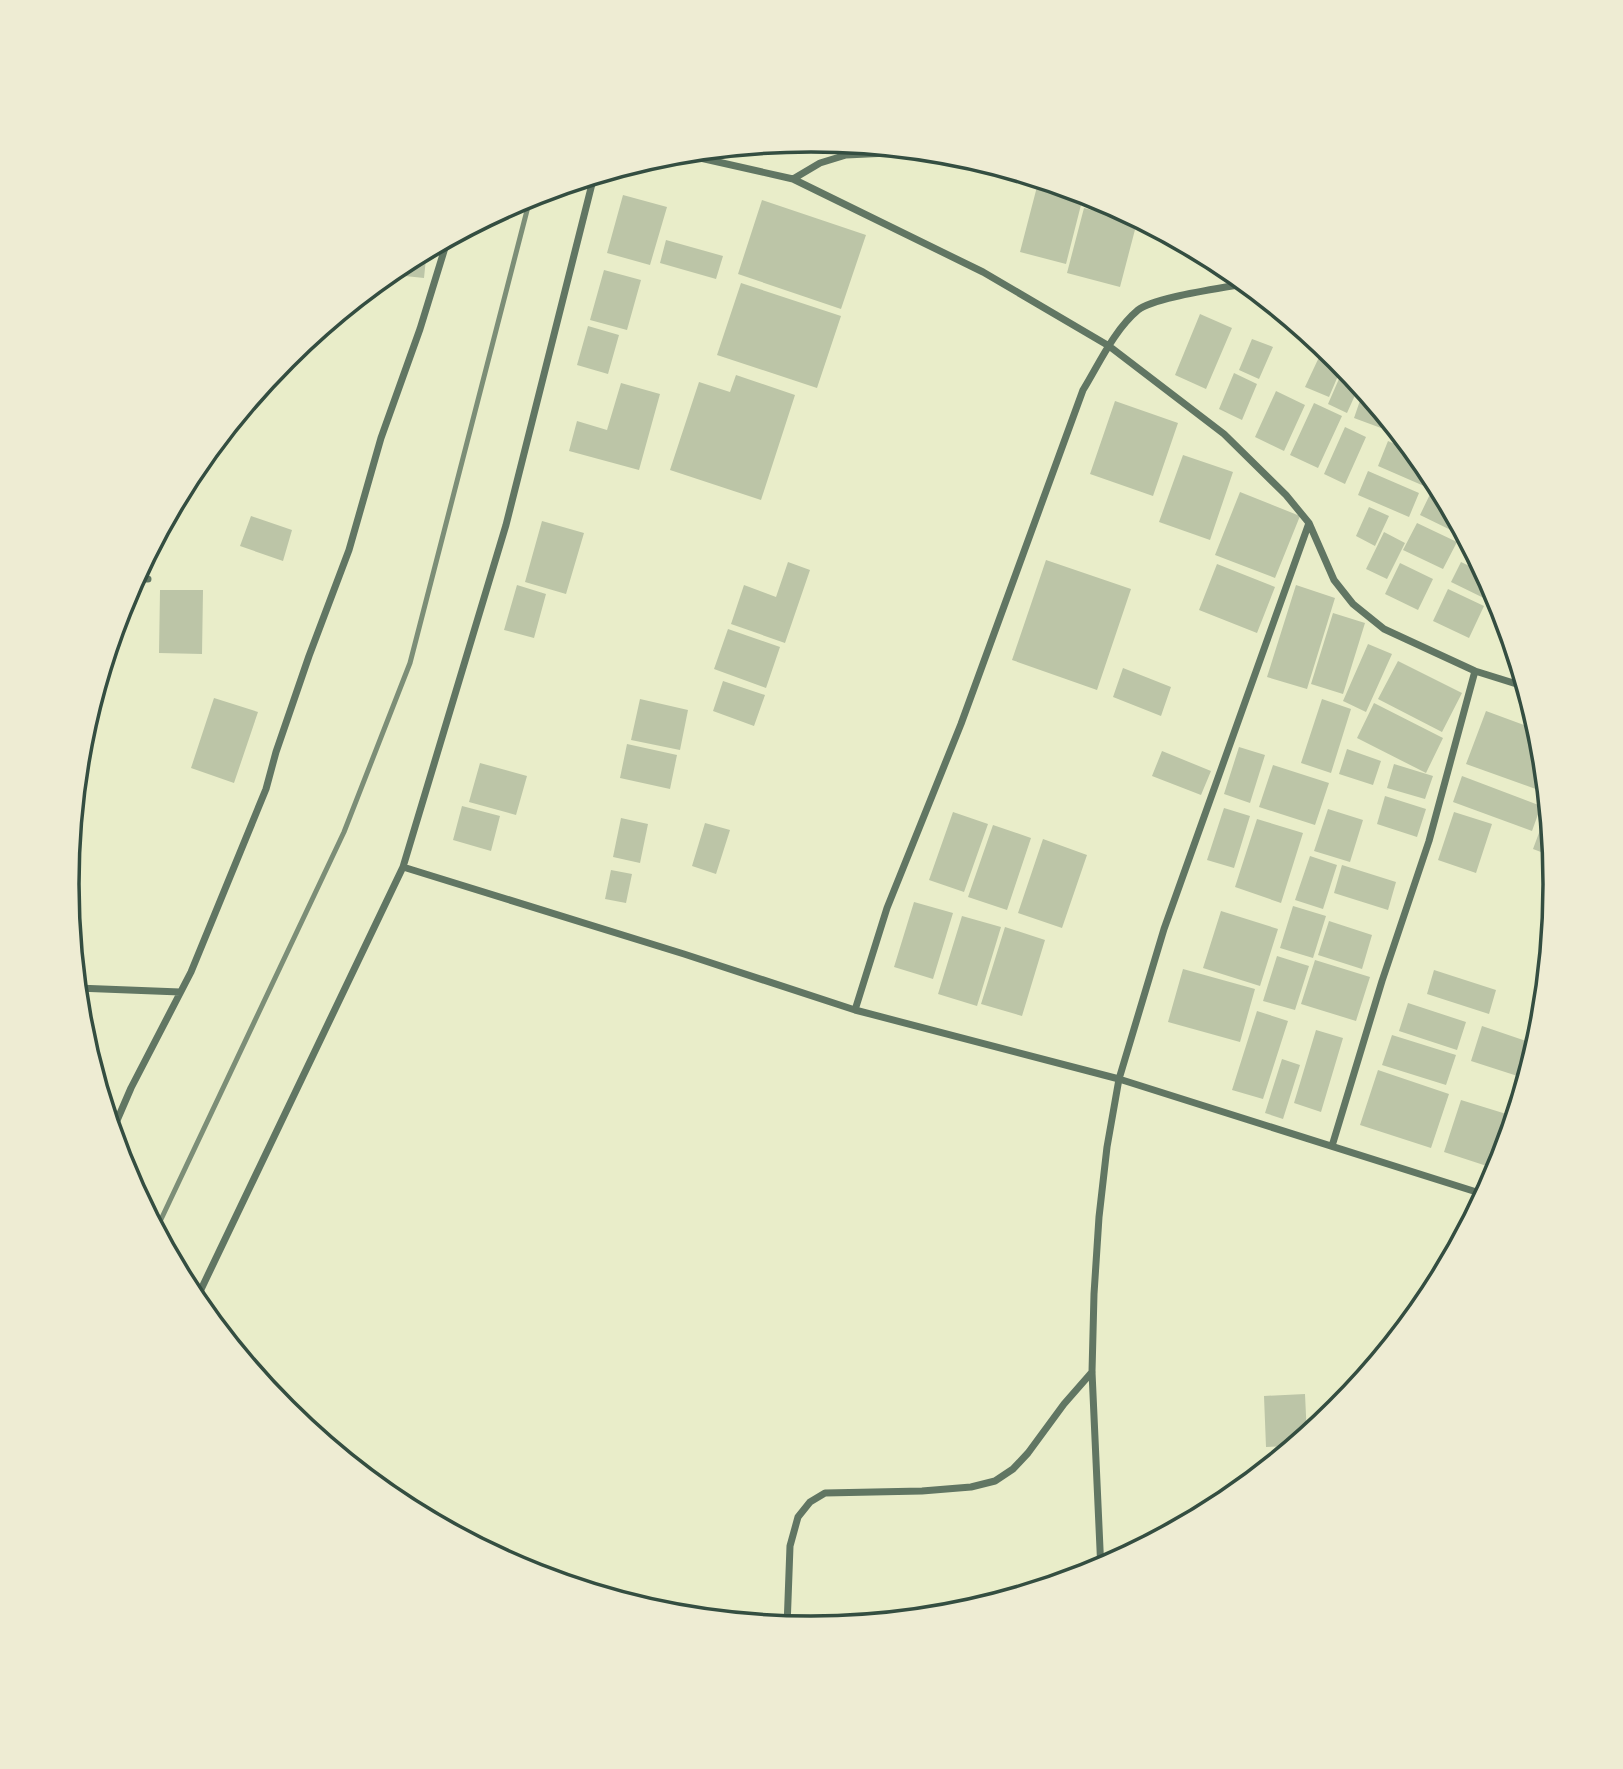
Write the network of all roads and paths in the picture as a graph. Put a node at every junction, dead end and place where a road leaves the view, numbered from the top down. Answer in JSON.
{"nodes":[{"id":1,"x":868,"y":154,"type":"edge"},
{"id":2,"x":707,"y":160,"type":"edge"},
{"id":3,"x":793,"y":179,"type":"junction"},
{"id":4,"x":591,"y":186,"type":"edge"},
{"id":5,"x":444,"y":251,"type":"edge"},
{"id":6,"x":1235,"y":286,"type":"edge"},
{"id":7,"x":1109,"y":346,"type":"junction"},
{"id":8,"x":1310,"y":523,"type":"junction"},
{"id":9,"x":1475,"y":671,"type":"junction"},
{"id":10,"x":1516,"y":684,"type":"edge"},
{"id":11,"x":403,"y":867,"type":"junction"},
{"id":12,"x":86,"y":988,"type":"edge"},
{"id":13,"x":180,"y":992,"type":"junction"},
{"id":14,"x":855,"y":1010,"type":"junction"},
{"id":15,"x":1119,"y":1079,"type":"junction"},
{"id":16,"x":118,"y":1119,"type":"edge"},
{"id":17,"x":1332,"y":1146,"type":"junction"},
{"id":18,"x":1476,"y":1192,"type":"edge"},
{"id":19,"x":201,"y":1290,"type":"edge"},
{"id":20,"x":1092,"y":1372,"type":"junction"},
{"id":21,"x":1100,"y":1557,"type":"edge"},
{"id":22,"x":787,"y":1616,"type":"edge"}],
"edges":[{"from":1,"to":3,"type":"street"},
{"from":2,"to":3,"type":"street"},
{"from":3,"to":7,"type":"street"},
{"from":4,"to":11,"type":"street"},
{"from":5,"to":13,"type":"street"},
{"from":6,"to":7,"type":"street"},
{"from":7,"to":8,"type":"street"},
{"from":7,"to":14,"type":"street"},
{"from":8,"to":9,"type":"street"},
{"from":8,"to":15,"type":"street"},
{"from":9,"to":10,"type":"street"},
{"from":9,"to":17,"type":"street"},
{"from":11,"to":14,"type":"street"},
{"from":11,"to":19,"type":"street"},
{"from":12,"to":13,"type":"street"},
{"from":13,"to":16,"type":"street"},
{"from":14,"to":15,"type":"street"},
{"from":15,"to":17,"type":"street"},
{"from":15,"to":20,"type":"street"},
{"from":17,"to":18,"type":"street"},
{"from":20,"to":21,"type":"street"},
{"from":20,"to":22,"type":"street"}]}
